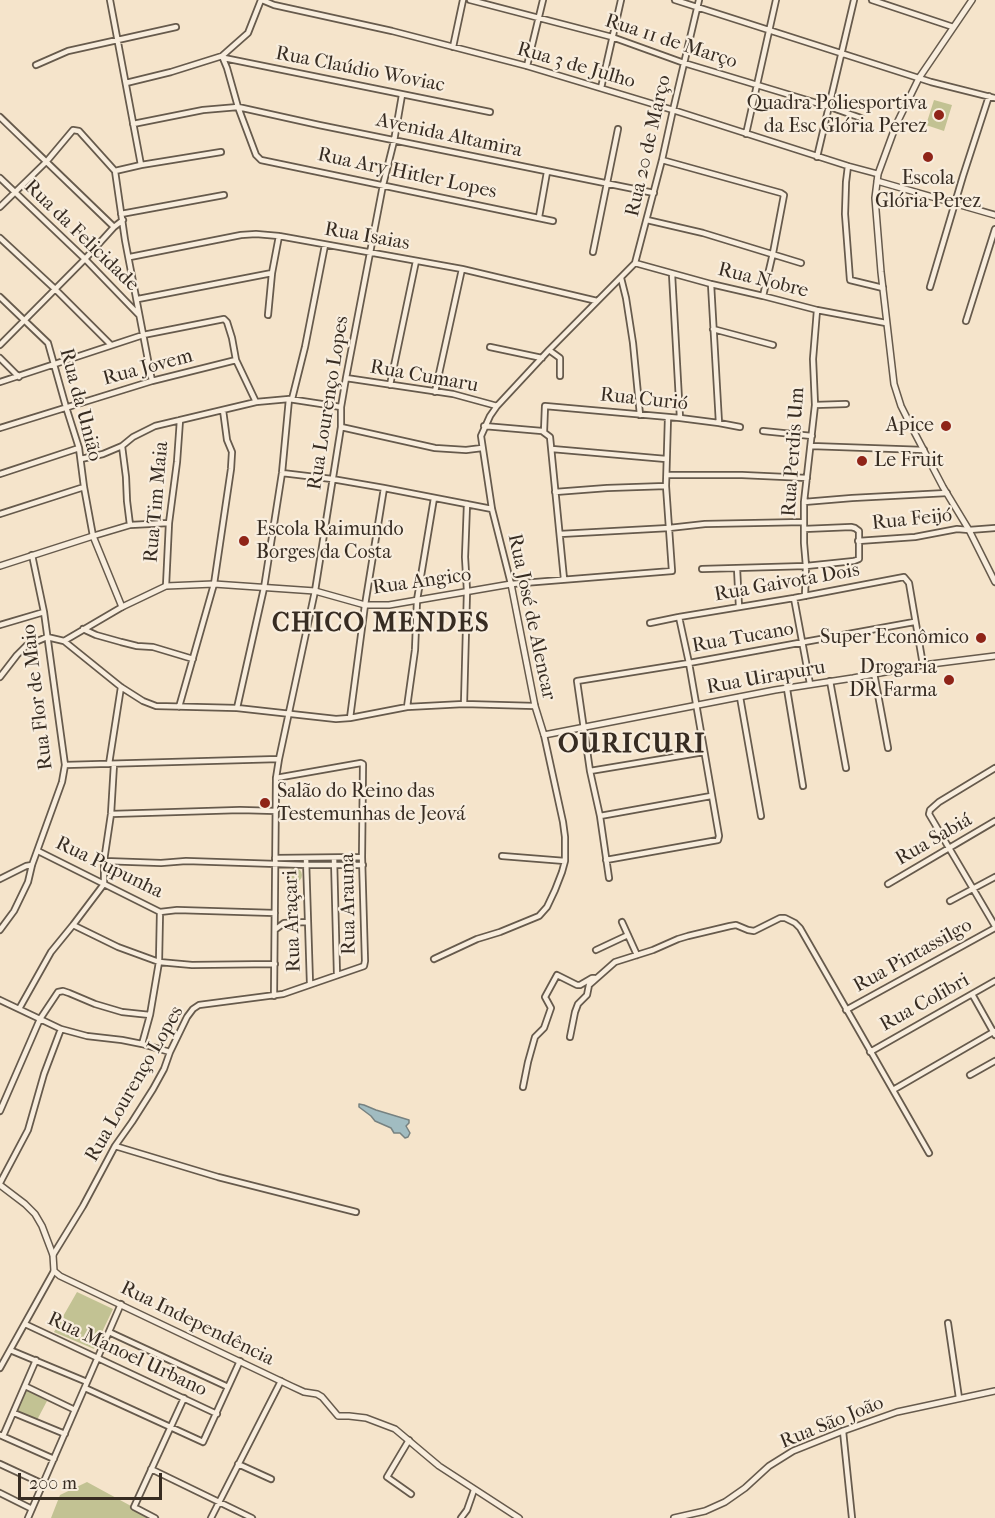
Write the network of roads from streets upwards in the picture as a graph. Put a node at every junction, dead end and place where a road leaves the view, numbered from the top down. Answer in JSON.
{"nodes":[{"id":1,"x":110,"y":0,"type":"edge"},
{"id":2,"x":261,"y":0,"type":"edge"},
{"id":3,"x":463,"y":0,"type":"edge"},
{"id":4,"x":470,"y":0,"type":"edge"},
{"id":5,"x":543,"y":0,"type":"edge"},
{"id":6,"x":621,"y":0,"type":"edge"},
{"id":7,"x":675,"y":0,"type":"edge"},
{"id":8,"x":699,"y":0,"type":"edge"},
{"id":9,"x":776,"y":0,"type":"edge"},
{"id":10,"x":854,"y":0,"type":"edge"},
{"id":11,"x":872,"y":0,"type":"edge"},
{"id":12,"x":972,"y":0,"type":"edge"},
{"id":13,"x":698,"y":7,"type":"junction"},
{"id":14,"x":539,"y":18,"type":"junction"},
{"id":15,"x":176,"y":27,"type":"dead end"},
{"id":16,"x":953,"y":27,"type":"junction"},
{"id":17,"x":770,"y":30,"type":"junction"},
{"id":18,"x":612,"y":37,"type":"junction"},
{"id":19,"x":117,"y":41,"type":"junction"},
{"id":20,"x":453,"y":47,"type":"junction"},
{"id":21,"x":842,"y":54,"type":"junction"},
{"id":22,"x":223,"y":57,"type":"junction"},
{"id":23,"x":684,"y":63,"type":"junction"},
{"id":24,"x":36,"y":65,"type":"dead end"},
{"id":25,"x":527,"y":66,"type":"junction"},
{"id":26,"x":919,"y":78,"type":"junction"},
{"id":27,"x":126,"y":82,"type":"junction"},
{"id":28,"x":757,"y":85,"type":"junction"},
{"id":29,"x":601,"y":88,"type":"junction"},
{"id":30,"x":402,"y":95,"type":"junction"},
{"id":31,"x":989,"y":96,"type":"junction"},
{"id":32,"x":995,"y":98,"type":"edge"},
{"id":33,"x":238,"y":107,"type":"junction"},
{"id":34,"x":830,"y":107,"type":"junction"},
{"id":35,"x":673,"y":110,"type":"junction"},
{"id":36,"x":490,"y":112,"type":"dead end"},
{"id":37,"x":0,"y":117,"type":"edge"},
{"id":38,"x":861,"y":117,"type":"dead end"},
{"id":39,"x":133,"y":124,"type":"junction"},
{"id":40,"x":618,"y":129,"type":"dead end"},
{"id":41,"x":746,"y":134,"type":"junction"},
{"id":42,"x":394,"y":141,"type":"junction"},
{"id":43,"x":221,"y":152,"type":"dead end"},
{"id":44,"x":817,"y":157,"type":"junction"},
{"id":45,"x":662,"y":160,"type":"junction"},
{"id":46,"x":47,"y":161,"type":"junction"},
{"id":47,"x":141,"y":165,"type":"junction"},
{"id":48,"x":848,"y":166,"type":"junction"},
{"id":49,"x":115,"y":171,"type":"junction"},
{"id":50,"x":547,"y":172,"type":"junction"},
{"id":51,"x":0,"y":178,"type":"edge"},
{"id":52,"x":877,"y":178,"type":"junction"},
{"id":53,"x":606,"y":183,"type":"junction"},
{"id":54,"x":383,"y":185,"type":"junction"},
{"id":55,"x":14,"y":192,"type":"junction"},
{"id":56,"x":654,"y":193,"type":"junction"},
{"id":57,"x":224,"y":195,"type":"dead end"},
{"id":58,"x":956,"y":203,"type":"junction"},
{"id":59,"x":0,"y":207,"type":"edge"},
{"id":60,"x":121,"y":214,"type":"junction"},
{"id":61,"x":995,"y":215,"type":"edge"},
{"id":62,"x":539,"y":217,"type":"junction"},
{"id":63,"x":123,"y":220,"type":"junction"},
{"id":64,"x":647,"y":220,"type":"junction"},
{"id":65,"x":553,"y":221,"type":"dead end"},
{"id":66,"x":114,"y":227,"type":"junction"},
{"id":67,"x":995,"y":229,"type":"edge"},
{"id":68,"x":279,"y":236,"type":"junction"},
{"id":69,"x":0,"y":238,"type":"edge"},
{"id":70,"x":325,"y":245,"type":"junction"},
{"id":71,"x":370,"y":252,"type":"junction"},
{"id":72,"x":592,"y":252,"type":"dead end"},
{"id":73,"x":773,"y":254,"type":"junction"},
{"id":74,"x":130,"y":257,"type":"junction"},
{"id":75,"x":85,"y":259,"type":"junction"},
{"id":76,"x":416,"y":261,"type":"junction"},
{"id":77,"x":801,"y":262,"type":"dead end"},
{"id":78,"x":635,"y":263,"type":"junction"},
{"id":79,"x":462,"y":269,"type":"junction"},
{"id":80,"x":272,"y":273,"type":"junction"},
{"id":81,"x":672,"y":274,"type":"junction"},
{"id":82,"x":621,"y":278,"type":"junction"},
{"id":83,"x":711,"y":284,"type":"junction"},
{"id":84,"x":930,"y":287,"type":"dead end"},
{"id":85,"x":882,"y":288,"type":"junction"},
{"id":86,"x":55,"y":289,"type":"junction"},
{"id":87,"x":763,"y":296,"type":"junction"},
{"id":88,"x":0,"y":297,"type":"edge"},
{"id":89,"x":138,"y":299,"type":"junction"},
{"id":90,"x":597,"y":302,"type":"junction"},
{"id":91,"x":817,"y":310,"type":"junction"},
{"id":92,"x":267,"y":315,"type":"dead end"},
{"id":93,"x":140,"y":316,"type":"junction"},
{"id":94,"x":24,"y":320,"type":"junction"},
{"id":95,"x":966,"y":321,"type":"dead end"},
{"id":96,"x":886,"y":323,"type":"junction"},
{"id":97,"x":713,"y":329,"type":"junction"},
{"id":98,"x":143,"y":335,"type":"junction"},
{"id":99,"x":0,"y":345,"type":"edge"},
{"id":100,"x":111,"y":345,"type":"junction"},
{"id":101,"x":773,"y":345,"type":"dead end"},
{"id":102,"x":490,"y":347,"type":"dead end"},
{"id":103,"x":549,"y":350,"type":"junction"},
{"id":104,"x":0,"y":358,"type":"edge"},
{"id":105,"x":542,"y":358,"type":"junction"},
{"id":106,"x":236,"y":360,"type":"junction"},
{"id":107,"x":55,"y":365,"type":"junction"},
{"id":108,"x":560,"y":376,"type":"dead end"},
{"id":109,"x":19,"y":377,"type":"junction"},
{"id":110,"x":346,"y":378,"type":"junction"},
{"id":111,"x":152,"y":381,"type":"junction"},
{"id":112,"x":0,"y":382,"type":"edge"},
{"id":113,"x":390,"y":385,"type":"junction"},
{"id":114,"x":435,"y":392,"type":"junction"},
{"id":115,"x":291,"y":399,"type":"junction"},
{"id":116,"x":256,"y":402,"type":"junction"},
{"id":117,"x":846,"y":404,"type":"dead end"},
{"id":118,"x":815,"y":405,"type":"junction"},
{"id":119,"x":497,"y":406,"type":"junction"},
{"id":120,"x":66,"y":407,"type":"junction"},
{"id":121,"x":341,"y":407,"type":"junction"},
{"id":122,"x":223,"y":410,"type":"junction"},
{"id":123,"x":640,"y":415,"type":"junction"},
{"id":124,"x":668,"y":417,"type":"junction"},
{"id":125,"x":680,"y":418,"type":"junction"},
{"id":126,"x":180,"y":420,"type":"junction"},
{"id":127,"x":719,"y":423,"type":"junction"},
{"id":128,"x":484,"y":426,"type":"junction"},
{"id":129,"x":341,"y":427,"type":"junction"},
{"id":130,"x":740,"y":427,"type":"dead end"},
{"id":131,"x":0,"y":428,"type":"edge"},
{"id":132,"x":763,"y":430,"type":"dead end"},
{"id":133,"x":544,"y":432,"type":"junction"},
{"id":134,"x":812,"y":436,"type":"junction"},
{"id":135,"x":122,"y":446,"type":"junction"},
{"id":136,"x":811,"y":446,"type":"junction"},
{"id":137,"x":79,"y":448,"type":"junction"},
{"id":138,"x":482,"y":448,"type":"junction"},
{"id":139,"x":552,"y":449,"type":"junction"},
{"id":140,"x":924,"y":450,"type":"junction"},
{"id":141,"x":81,"y":459,"type":"junction"},
{"id":142,"x":666,"y":459,"type":"junction"},
{"id":143,"x":282,"y":473,"type":"junction"},
{"id":144,"x":0,"y":474,"type":"edge"},
{"id":145,"x":666,"y":475,"type":"junction"},
{"id":146,"x":807,"y":478,"type":"junction"},
{"id":147,"x":332,"y":479,"type":"junction"},
{"id":148,"x":666,"y":486,"type":"junction"},
{"id":149,"x":84,"y":488,"type":"junction"},
{"id":150,"x":384,"y":488,"type":"junction"},
{"id":151,"x":555,"y":492,"type":"junction"},
{"id":152,"x":946,"y":493,"type":"junction"},
{"id":153,"x":434,"y":498,"type":"junction"},
{"id":154,"x":804,"y":502,"type":"junction"},
{"id":155,"x":467,"y":504,"type":"junction"},
{"id":156,"x":492,"y":509,"type":"junction"},
{"id":157,"x":0,"y":514,"type":"edge"},
{"id":158,"x":804,"y":522,"type":"junction"},
{"id":159,"x":169,"y":523,"type":"junction"},
{"id":160,"x":130,"y":525,"type":"junction"},
{"id":161,"x":669,"y":528,"type":"junction"},
{"id":162,"x":995,"y":528,"type":"edge"},
{"id":163,"x":804,"y":529,"type":"junction"},
{"id":164,"x":969,"y":530,"type":"junction"},
{"id":165,"x":560,"y":534,"type":"junction"},
{"id":166,"x":93,"y":536,"type":"junction"},
{"id":167,"x":858,"y":541,"type":"junction"},
{"id":168,"x":32,"y":555,"type":"junction"},
{"id":169,"x":0,"y":566,"type":"edge"},
{"id":170,"x":806,"y":566,"type":"junction"},
{"id":171,"x":737,"y":568,"type":"junction"},
{"id":172,"x":702,"y":569,"type":"dead end"},
{"id":173,"x":564,"y":579,"type":"junction"},
{"id":174,"x":995,"y":582,"type":"edge"},
{"id":175,"x":214,"y":584,"type":"junction"},
{"id":176,"x":511,"y":584,"type":"junction"},
{"id":177,"x":166,"y":586,"type":"junction"},
{"id":178,"x":264,"y":588,"type":"junction"},
{"id":179,"x":315,"y":591,"type":"junction"},
{"id":180,"x":467,"y":591,"type":"junction"},
{"id":181,"x":805,"y":596,"type":"junction"},
{"id":182,"x":794,"y":598,"type":"junction"},
{"id":183,"x":417,"y":600,"type":"junction"},
{"id":184,"x":365,"y":605,"type":"junction"},
{"id":185,"x":122,"y":607,"type":"junction"},
{"id":186,"x":739,"y":607,"type":"junction"},
{"id":187,"x":44,"y":612,"type":"junction"},
{"id":188,"x":679,"y":617,"type":"junction"},
{"id":189,"x":914,"y":622,"type":"junction"},
{"id":190,"x":650,"y":623,"type":"dead end"},
{"id":191,"x":0,"y":625,"type":"edge"},
{"id":192,"x":84,"y":629,"type":"junction"},
{"id":193,"x":47,"y":637,"type":"junction"},
{"id":194,"x":64,"y":641,"type":"junction"},
{"id":195,"x":802,"y":642,"type":"junction"},
{"id":196,"x":995,"y":656,"type":"edge"},
{"id":197,"x":193,"y":658,"type":"junction"},
{"id":198,"x":689,"y":663,"type":"junction"},
{"id":199,"x":922,"y":665,"type":"junction"},
{"id":200,"x":874,"y":673,"type":"junction"},
{"id":201,"x":0,"y":676,"type":"edge"},
{"id":202,"x":830,"y":681,"type":"junction"},
{"id":203,"x":810,"y":684,"type":"junction"},
{"id":204,"x":121,"y":687,"type":"junction"},
{"id":205,"x":787,"y":688,"type":"junction"},
{"id":206,"x":740,"y":697,"type":"junction"},
{"id":207,"x":464,"y":704,"type":"junction"},
{"id":208,"x":535,"y":706,"type":"junction"},
{"id":209,"x":696,"y":706,"type":"junction"},
{"id":210,"x":179,"y":707,"type":"junction"},
{"id":211,"x":407,"y":707,"type":"junction"},
{"id":212,"x":237,"y":708,"type":"junction"},
{"id":213,"x":289,"y":714,"type":"junction"},
{"id":214,"x":350,"y":718,"type":"junction"},
{"id":215,"x":584,"y":726,"type":"junction"},
{"id":216,"x":544,"y":735,"type":"junction"},
{"id":217,"x":888,"y":748,"type":"dead end"},
{"id":218,"x":704,"y":752,"type":"junction"},
{"id":219,"x":279,"y":759,"type":"junction"},
{"id":220,"x":111,"y":764,"type":"junction"},
{"id":221,"x":65,"y":765,"type":"junction"},
{"id":222,"x":846,"y":768,"type":"dead end"},
{"id":223,"x":995,"y":768,"type":"edge"},
{"id":224,"x":590,"y":771,"type":"junction"},
{"id":225,"x":276,"y":778,"type":"junction"},
{"id":226,"x":803,"y":786,"type":"dead end"},
{"id":227,"x":711,"y":796,"type":"junction"},
{"id":228,"x":276,"y":811,"type":"junction"},
{"id":229,"x":111,"y":814,"type":"junction"},
{"id":230,"x":600,"y":816,"type":"junction"},
{"id":231,"x":761,"y":816,"type":"dead end"},
{"id":232,"x":995,"y":821,"type":"edge"},
{"id":233,"x":949,"y":848,"type":"junction"},
{"id":234,"x":38,"y":851,"type":"junction"},
{"id":235,"x":362,"y":856,"type":"junction"},
{"id":236,"x":502,"y":856,"type":"dead end"},
{"id":237,"x":306,"y":858,"type":"junction"},
{"id":238,"x":334,"y":858,"type":"junction"},
{"id":239,"x":606,"y":860,"type":"junction"},
{"id":240,"x":104,"y":861,"type":"junction"},
{"id":241,"x":275,"y":861,"type":"junction"},
{"id":242,"x":565,"y":861,"type":"junction"},
{"id":243,"x":335,"y":864,"type":"junction"},
{"id":244,"x":32,"y":865,"type":"junction"},
{"id":245,"x":307,"y":865,"type":"junction"},
{"id":246,"x":363,"y":865,"type":"junction"},
{"id":247,"x":995,"y":877,"type":"edge"},
{"id":248,"x":609,"y":878,"type":"dead end"},
{"id":249,"x":0,"y":879,"type":"edge"},
{"id":250,"x":104,"y":884,"type":"junction"},
{"id":251,"x":888,"y":884,"type":"dead end"},
{"id":252,"x":974,"y":888,"type":"junction"},
{"id":253,"x":950,"y":901,"type":"dead end"},
{"id":254,"x":160,"y":912,"type":"junction"},
{"id":255,"x":275,"y":913,"type":"junction"},
{"id":256,"x":308,"y":922,"type":"junction"},
{"id":257,"x":622,"y":922,"type":"dead end"},
{"id":258,"x":73,"y":925,"type":"junction"},
{"id":259,"x":995,"y":927,"type":"edge"},
{"id":260,"x":276,"y":929,"type":"junction"},
{"id":261,"x":0,"y":930,"type":"edge"},
{"id":262,"x":628,"y":935,"type":"junction"},
{"id":263,"x":596,"y":950,"type":"dead end"},
{"id":264,"x":637,"y":955,"type":"junction"},
{"id":265,"x":434,"y":959,"type":"dead end"},
{"id":266,"x":159,"y":962,"type":"junction"},
{"id":267,"x":275,"y":964,"type":"junction"},
{"id":268,"x":337,"y":975,"type":"junction"},
{"id":269,"x":596,"y":978,"type":"junction"},
{"id":270,"x":995,"y":981,"type":"edge"},
{"id":271,"x":310,"y":984,"type":"junction"},
{"id":272,"x":972,"y":994,"type":"junction"},
{"id":273,"x":274,"y":996,"type":"junction"},
{"id":274,"x":0,"y":1001,"type":"edge"},
{"id":275,"x":19,"y":1009,"type":"junction"},
{"id":276,"x":846,"y":1010,"type":"junction"},
{"id":277,"x":150,"y":1015,"type":"junction"},
{"id":278,"x":40,"y":1019,"type":"junction"},
{"id":279,"x":61,"y":1029,"type":"junction"},
{"id":280,"x":994,"y":1033,"type":"edge"},
{"id":281,"x":570,"y":1037,"type":"dead end"},
{"id":282,"x":142,"y":1044,"type":"junction"},
{"id":283,"x":170,"y":1052,"type":"junction"},
{"id":284,"x":870,"y":1052,"type":"junction"},
{"id":285,"x":995,"y":1061,"type":"edge"},
{"id":286,"x":970,"y":1075,"type":"dead end"},
{"id":287,"x":523,"y":1087,"type":"dead end"},
{"id":288,"x":893,"y":1090,"type":"junction"},
{"id":289,"x":0,"y":1111,"type":"edge"},
{"id":290,"x":114,"y":1146,"type":"junction"},
{"id":291,"x":929,"y":1153,"type":"dead end"},
{"id":292,"x":0,"y":1184,"type":"edge"},
{"id":293,"x":357,"y":1212,"type":"dead end"},
{"id":294,"x":53,"y":1255,"type":"junction"},
{"id":295,"x":54,"y":1270,"type":"junction"},
{"id":296,"x":121,"y":1304,"type":"junction"},
{"id":297,"x":948,"y":1323,"type":"dead end"},
{"id":298,"x":25,"y":1324,"type":"junction"},
{"id":299,"x":109,"y":1332,"type":"junction"},
{"id":300,"x":10,"y":1350,"type":"junction"},
{"id":301,"x":98,"y":1358,"type":"junction"},
{"id":302,"x":36,"y":1360,"type":"junction"},
{"id":303,"x":240,"y":1360,"type":"junction"},
{"id":304,"x":0,"y":1368,"type":"edge"},
{"id":305,"x":281,"y":1381,"type":"junction"},
{"id":306,"x":87,"y":1382,"type":"junction"},
{"id":307,"x":25,"y":1386,"type":"junction"},
{"id":308,"x":228,"y":1387,"type":"junction"},
{"id":309,"x":85,"y":1388,"type":"junction"},
{"id":310,"x":995,"y":1391,"type":"edge"},
{"id":311,"x":184,"y":1398,"type":"junction"},
{"id":312,"x":959,"y":1398,"type":"junction"},
{"id":313,"x":75,"y":1410,"type":"junction"},
{"id":314,"x":14,"y":1413,"type":"junction"},
{"id":315,"x":217,"y":1414,"type":"junction"},
{"id":316,"x":171,"y":1427,"type":"junction"},
{"id":317,"x":843,"y":1431,"type":"junction"},
{"id":318,"x":65,"y":1434,"type":"junction"},
{"id":319,"x":2,"y":1436,"type":"edge"},
{"id":320,"x":409,"y":1440,"type":"junction"},
{"id":321,"x":54,"y":1459,"type":"junction"},
{"id":322,"x":0,"y":1464,"type":"edge"},
{"id":323,"x":238,"y":1464,"type":"junction"},
{"id":324,"x":152,"y":1469,"type":"junction"},
{"id":325,"x":271,"y":1479,"type":"dead end"},
{"id":326,"x":43,"y":1484,"type":"junction"},
{"id":327,"x":474,"y":1490,"type":"junction"},
{"id":328,"x":0,"y":1493,"type":"edge"},
{"id":329,"x":411,"y":1494,"type":"dead end"},
{"id":330,"x":219,"y":1502,"type":"junction"},
{"id":331,"x":32,"y":1509,"type":"junction"},
{"id":332,"x":705,"y":1515,"type":"edge"},
{"id":333,"x":28,"y":1518,"type":"edge"},
{"id":334,"x":155,"y":1518,"type":"edge"},
{"id":335,"x":211,"y":1518,"type":"edge"},
{"id":336,"x":252,"y":1518,"type":"edge"},
{"id":337,"x":461,"y":1518,"type":"edge"},
{"id":338,"x":519,"y":1518,"type":"edge"},
{"id":339,"x":674,"y":1518,"type":"edge"},
{"id":340,"x":852,"y":1518,"type":"edge"}],
"edges":[{"from":1,"to":19,"type":"street"},
{"from":2,"to":20,"type":"street","name":"Rua 3 de Julho"},
{"from":2,"to":22,"type":"street"},
{"from":3,"to":20,"type":"street"},
{"from":4,"to":14,"type":"street","name":"Rua 11 de Março"},
{"from":5,"to":14,"type":"street"},
{"from":6,"to":18,"type":"street"},
{"from":7,"to":13,"type":"street"},
{"from":8,"to":13,"type":"street","name":"Rua 20 de Março"},
{"from":9,"to":17,"type":"street"},
{"from":10,"to":21,"type":"street"},
{"from":11,"to":16,"type":"street"},
{"from":12,"to":16,"type":"street"},
{"from":13,"to":17,"type":"street"},
{"from":13,"to":23,"type":"street","name":"Rua 20 de Março"},
{"from":14,"to":18,"type":"street","name":"Rua 11 de Março"},
{"from":14,"to":25,"type":"street"},
{"from":15,"to":19,"type":"street"},
{"from":16,"to":26,"type":"street"},
{"from":17,"to":21,"type":"street"},
{"from":17,"to":28,"type":"street"},
{"from":18,"to":23,"type":"street","name":"Rua 11 de Março"},
{"from":18,"to":29,"type":"street"},
{"from":19,"to":24,"type":"street"},
{"from":19,"to":27,"type":"street"},
{"from":20,"to":25,"type":"street","name":"Rua 3 de Julho"},
{"from":21,"to":26,"type":"street"},
{"from":21,"to":34,"type":"street"},
{"from":22,"to":27,"type":"street"},
{"from":22,"to":30,"type":"street","name":"Rua Claúdio Woviac"},
{"from":22,"to":33,"type":"street"},
{"from":23,"to":28,"type":"street","name":"Rua 11 de Março"},
{"from":23,"to":35,"type":"street","name":"Rua 20 de Março"},
{"from":25,"to":29,"type":"street","name":"Rua 3 de Julho"},
{"from":26,"to":31,"type":"street"},
{"from":26,"to":52,"type":"street"},
{"from":27,"to":39,"type":"street"},
{"from":28,"to":34,"type":"street","name":"Rua 11 de Março"},
{"from":28,"to":41,"type":"street"},
{"from":29,"to":35,"type":"street","name":"Rua 3 de Julho"},
{"from":30,"to":36,"type":"street","name":"Rua Claúdio Woviac"},
{"from":30,"to":42,"type":"street","name":"Rua Lourenço Lopes"},
{"from":31,"to":32,"type":"street"},
{"from":31,"to":58,"type":"street"},
{"from":33,"to":39,"type":"street","name":"Avenida Altamira"},
{"from":33,"to":42,"type":"street","name":"Avenida Altamira"},
{"from":33,"to":54,"type":"street","name":"Rua Ary Hitler Lopes"},
{"from":34,"to":38,"type":"street","name":"Rua 11 de Março"},
{"from":34,"to":44,"type":"street"},
{"from":35,"to":41,"type":"street","name":"Rua 3 de Julho"},
{"from":35,"to":45,"type":"street","name":"Rua 20 de Março"},
{"from":37,"to":46,"type":"street"},
{"from":39,"to":47,"type":"street"},
{"from":40,"to":53,"type":"street"},
{"from":41,"to":44,"type":"street","name":"Rua 3 de Julho"},
{"from":42,"to":50,"type":"street","name":"Avenida Altamira"},
{"from":42,"to":54,"type":"street","name":"Rua Lourenço Lopes"},
{"from":43,"to":47,"type":"street"},
{"from":44,"to":48,"type":"street","name":"Rua 3 de Julho"},
{"from":45,"to":56,"type":"street","name":"Rua 20 de Março"},
{"from":45,"to":73,"type":"street"},
{"from":46,"to":49,"type":"street"},
{"from":46,"to":55,"type":"street"},
{"from":46,"to":66,"type":"street"},
{"from":47,"to":49,"type":"street"},
{"from":48,"to":52,"type":"street","name":"Rua 3 de Julho"},
{"from":48,"to":85,"type":"street"},
{"from":49,"to":60,"type":"street"},
{"from":50,"to":53,"type":"street","name":"Avenida Altamira"},
{"from":50,"to":62,"type":"street"},
{"from":51,"to":55,"type":"street","name":"Rua da Felicidade"},
{"from":52,"to":58,"type":"street"},
{"from":52,"to":85,"type":"street"},
{"from":53,"to":56,"type":"street","name":"Avenida Altamira"},
{"from":53,"to":72,"type":"street"},
{"from":54,"to":62,"type":"street","name":"Rua Ary Hitler Lopes"},
{"from":54,"to":71,"type":"street","name":"Rua Lourenço Lopes"},
{"from":55,"to":59,"type":"street"},
{"from":55,"to":75,"type":"street","name":"Rua da Felicidade"},
{"from":56,"to":64,"type":"street","name":"Rua 20 de Março"},
{"from":57,"to":60,"type":"street"},
{"from":58,"to":61,"type":"street"},
{"from":58,"to":84,"type":"street"},
{"from":60,"to":63,"type":"street"},
{"from":62,"to":65,"type":"street","name":"Rua Ary Hitler Lopes"},
{"from":63,"to":66,"type":"street"},
{"from":63,"to":74,"type":"street"},
{"from":64,"to":73,"type":"street"},
{"from":64,"to":78,"type":"street","name":"Rua 20 de Março"},
{"from":66,"to":75,"type":"street"},
{"from":67,"to":95,"type":"street"},
{"from":68,"to":70,"type":"street","name":"Rua Isaias"},
{"from":68,"to":74,"type":"street","name":"Rua Isaias"},
{"from":68,"to":80,"type":"street"},
{"from":69,"to":86,"type":"street"},
{"from":70,"to":71,"type":"street","name":"Rua Isaias"},
{"from":70,"to":115,"type":"street"},
{"from":71,"to":76,"type":"street","name":"Rua Isaias"},
{"from":71,"to":110,"type":"street","name":"Rua Lourenço Lopes"},
{"from":73,"to":77,"type":"street"},
{"from":73,"to":87,"type":"street"},
{"from":74,"to":89,"type":"street"},
{"from":75,"to":86,"type":"street"},
{"from":75,"to":93,"type":"street","name":"Rua da Felicidade"},
{"from":76,"to":79,"type":"street","name":"Rua Isaias"},
{"from":76,"to":113,"type":"street"},
{"from":78,"to":81,"type":"street","name":"Rua Nobre"},
{"from":78,"to":82,"type":"street","name":"Rua José de Alencar"},
{"from":79,"to":90,"type":"street","name":"Rua Isaias"},
{"from":79,"to":114,"type":"street"},
{"from":80,"to":89,"type":"street"},
{"from":80,"to":92,"type":"street"},
{"from":81,"to":83,"type":"street","name":"Rua Nobre"},
{"from":81,"to":125,"type":"street"},
{"from":82,"to":90,"type":"street","name":"Rua José de Alencar"},
{"from":82,"to":123,"type":"street"},
{"from":83,"to":87,"type":"street","name":"Rua Nobre"},
{"from":83,"to":97,"type":"street"},
{"from":85,"to":96,"type":"street"},
{"from":86,"to":94,"type":"street"},
{"from":86,"to":100,"type":"street"},
{"from":87,"to":91,"type":"street","name":"Rua Nobre"},
{"from":88,"to":94,"type":"street","name":"Rua da União"},
{"from":89,"to":93,"type":"street"},
{"from":90,"to":103,"type":"street","name":"Rua José de Alencar"},
{"from":91,"to":96,"type":"street","name":"Rua Nobre"},
{"from":91,"to":118,"type":"street","name":"Rua Perdis Um"},
{"from":93,"to":98,"type":"street"},
{"from":94,"to":99,"type":"street"},
{"from":94,"to":107,"type":"street","name":"Rua da União"},
{"from":96,"to":140,"type":"street"},
{"from":97,"to":101,"type":"street"},
{"from":97,"to":127,"type":"street"},
{"from":98,"to":100,"type":"street"},
{"from":98,"to":106,"type":"street"},
{"from":98,"to":111,"type":"street"},
{"from":100,"to":107,"type":"street"},
{"from":102,"to":105,"type":"street"},
{"from":103,"to":105,"type":"street","name":"Rua José de Alencar"},
{"from":103,"to":108,"type":"street"},
{"from":104,"to":109,"type":"street"},
{"from":105,"to":119,"type":"street","name":"Rua José de Alencar"},
{"from":106,"to":111,"type":"street","name":"Rua Jovem"},
{"from":106,"to":116,"type":"street"},
{"from":107,"to":109,"type":"street"},
{"from":107,"to":120,"type":"street","name":"Rua da União"},
{"from":109,"to":112,"type":"street"},
{"from":110,"to":113,"type":"street","name":"Rua Cumaru"},
{"from":110,"to":121,"type":"street","name":"Rua Lourenço Lopes"},
{"from":111,"to":120,"type":"street","name":"Rua Jovem"},
{"from":113,"to":114,"type":"street","name":"Rua Cumaru"},
{"from":114,"to":119,"type":"street","name":"Rua Cumaru"},
{"from":115,"to":116,"type":"street"},
{"from":115,"to":121,"type":"street"},
{"from":115,"to":143,"type":"street"},
{"from":116,"to":122,"type":"street"},
{"from":117,"to":118,"type":"street"},
{"from":118,"to":134,"type":"street","name":"Rua Perdis Um"},
{"from":119,"to":128,"type":"street","name":"Rua José de Alencar"},
{"from":120,"to":131,"type":"street","name":"Rua Jovem"},
{"from":120,"to":137,"type":"street","name":"Rua da União"},
{"from":121,"to":129,"type":"street","name":"Rua Lourenço Lopes"},
{"from":122,"to":126,"type":"street"},
{"from":122,"to":175,"type":"street"},
{"from":123,"to":124,"type":"street","name":"Rua Curió"},
{"from":123,"to":133,"type":"street","name":"Rua Curió"},
{"from":124,"to":125,"type":"street","name":"Rua Curió"},
{"from":124,"to":142,"type":"street"},
{"from":125,"to":127,"type":"street","name":"Rua Curió"},
{"from":126,"to":135,"type":"street"},
{"from":126,"to":159,"type":"street","name":"Rua Tim Maia"},
{"from":127,"to":130,"type":"street","name":"Rua Curió"},
{"from":128,"to":133,"type":"street"},
{"from":128,"to":138,"type":"street","name":"Rua José de Alencar"},
{"from":129,"to":138,"type":"street"},
{"from":129,"to":147,"type":"street","name":"Rua Lourenço Lopes"},
{"from":132,"to":134,"type":"street"},
{"from":133,"to":139,"type":"street"},
{"from":134,"to":136,"type":"street","name":"Rua Perdis Um"},
{"from":135,"to":141,"type":"street"},
{"from":135,"to":160,"type":"street"},
{"from":136,"to":140,"type":"street"},
{"from":136,"to":146,"type":"street","name":"Rua Perdis Um"},
{"from":137,"to":141,"type":"street","name":"Rua da União"},
{"from":137,"to":144,"type":"street"},
{"from":138,"to":156,"type":"street","name":"Rua José de Alencar"},
{"from":139,"to":142,"type":"street"},
{"from":139,"to":151,"type":"street"},
{"from":140,"to":152,"type":"street"},
{"from":141,"to":149,"type":"street","name":"Rua da União"},
{"from":142,"to":145,"type":"street"},
{"from":143,"to":147,"type":"street"},
{"from":143,"to":178,"type":"street"},
{"from":145,"to":146,"type":"street"},
{"from":145,"to":148,"type":"street"},
{"from":146,"to":154,"type":"street","name":"Rua Perdis Um"},
{"from":147,"to":150,"type":"street"},
{"from":147,"to":179,"type":"street","name":"Rua Lourenço Lopes"},
{"from":148,"to":151,"type":"street"},
{"from":148,"to":161,"type":"street"},
{"from":149,"to":157,"type":"street"},
{"from":149,"to":166,"type":"street","name":"Rua da União"},
{"from":150,"to":153,"type":"street"},
{"from":150,"to":184,"type":"street"},
{"from":151,"to":165,"type":"street"},
{"from":152,"to":154,"type":"street"},
{"from":152,"to":164,"type":"street"},
{"from":153,"to":155,"type":"street"},
{"from":153,"to":183,"type":"street"},
{"from":154,"to":158,"type":"street","name":"Rua Perdis Um"},
{"from":155,"to":156,"type":"street"},
{"from":155,"to":180,"type":"street"},
{"from":156,"to":176,"type":"street","name":"Rua José de Alencar"},
{"from":158,"to":161,"type":"street"},
{"from":158,"to":163,"type":"street","name":"Rua Perdis Um"},
{"from":159,"to":160,"type":"street"},
{"from":159,"to":177,"type":"street","name":"Rua Tim Maia"},
{"from":160,"to":166,"type":"street"},
{"from":161,"to":165,"type":"street"},
{"from":161,"to":173,"type":"street","name":"Rua Angico"},
{"from":162,"to":164,"type":"street","name":"Rua Feijó"},
{"from":163,"to":167,"type":"street"},
{"from":163,"to":170,"type":"street","name":"Rua Perdis Um"},
{"from":164,"to":167,"type":"street","name":"Rua Feijó"},
{"from":164,"to":174,"type":"street"},
{"from":165,"to":173,"type":"street"},
{"from":166,"to":168,"type":"street"},
{"from":166,"to":185,"type":"street","name":"Rua da União"},
{"from":167,"to":170,"type":"street"},
{"from":168,"to":169,"type":"street"},
{"from":168,"to":187,"type":"street","name":"Rua Flor de Maio"},
{"from":170,"to":171,"type":"street"},
{"from":170,"to":181,"type":"street","name":"Rua Perdis Um"},
{"from":171,"to":172,"type":"street"},
{"from":171,"to":186,"type":"street"},
{"from":173,"to":176,"type":"street","name":"Rua Angico"},
{"from":175,"to":177,"type":"street","name":"Rua Angico"},
{"from":175,"to":178,"type":"street","name":"Rua Angico"},
{"from":175,"to":197,"type":"street"},
{"from":176,"to":180,"type":"street","name":"Rua Angico"},
{"from":176,"to":208,"type":"street","name":"Rua José de Alencar"},
{"from":177,"to":185,"type":"street","name":"Rua Angico"},
{"from":178,"to":179,"type":"street","name":"Rua Angico"},
{"from":178,"to":212,"type":"street"},
{"from":179,"to":184,"type":"street","name":"Rua Angico"},
{"from":179,"to":213,"type":"street","name":"Rua Lourenço Lopes"},
{"from":180,"to":183,"type":"street","name":"Rua Angico"},
{"from":180,"to":207,"type":"street"},
{"from":181,"to":182,"type":"street","name":"Rua Gaivota Dois"},
{"from":181,"to":189,"type":"street","name":"Rua Gaivota Dois"},
{"from":182,"to":186,"type":"street","name":"Rua Gaivota Dois"},
{"from":182,"to":195,"type":"street"},
{"from":183,"to":184,"type":"street","name":"Rua Angico"},
{"from":183,"to":211,"type":"street"},
{"from":184,"to":214,"type":"street"},
{"from":185,"to":192,"type":"street","name":"Rua Angico"},
{"from":186,"to":188,"type":"street","name":"Rua Gaivota Dois"},
{"from":187,"to":191,"type":"street"},
{"from":187,"to":193,"type":"street","name":"Rua Flor de Maio"},
{"from":188,"to":190,"type":"street","name":"Rua Gaivota Dois"},
{"from":188,"to":198,"type":"street"},
{"from":189,"to":195,"type":"street","name":"Rua Tucano"},
{"from":189,"to":199,"type":"street"},
{"from":192,"to":194,"type":"street","name":"Rua Angico"},
{"from":192,"to":197,"type":"street"},
{"from":193,"to":194,"type":"street"},
{"from":193,"to":201,"type":"street"},
{"from":193,"to":221,"type":"street","name":"Rua Flor de Maio"},
{"from":194,"to":204,"type":"street"},
{"from":195,"to":198,"type":"street","name":"Rua Tucano"},
{"from":195,"to":203,"type":"street"},
{"from":196,"to":199,"type":"street","name":"Rua Uirapuru"},
{"from":197,"to":210,"type":"street"},
{"from":198,"to":209,"type":"street"},
{"from":198,"to":215,"type":"street","name":"Rua Tucano"},
{"from":199,"to":200,"type":"street","name":"Rua Uirapuru"},
{"from":200,"to":202,"type":"street","name":"Rua Uirapuru"},
{"from":200,"to":217,"type":"street"},
{"from":202,"to":203,"type":"street","name":"Rua Uirapuru"},
{"from":202,"to":222,"type":"street"},
{"from":203,"to":205,"type":"street","name":"Rua Uirapuru"},
{"from":204,"to":210,"type":"street"},
{"from":204,"to":220,"type":"street"},
{"from":205,"to":206,"type":"street","name":"Rua Uirapuru"},
{"from":205,"to":226,"type":"street"},
{"from":206,"to":209,"type":"street","name":"Rua Uirapuru"},
{"from":206,"to":231,"type":"street"},
{"from":207,"to":208,"type":"street"},
{"from":207,"to":211,"type":"street"},
{"from":208,"to":216,"type":"street","name":"Rua José de Alencar"},
{"from":209,"to":215,"type":"street","name":"Rua Uirapuru"},
{"from":209,"to":218,"type":"street"},
{"from":210,"to":212,"type":"street"},
{"from":211,"to":214,"type":"street"},
{"from":212,"to":213,"type":"street"},
{"from":213,"to":214,"type":"street"},
{"from":213,"to":219,"type":"street","name":"Rua Lourenço Lopes"},
{"from":215,"to":216,"type":"street","name":"Rua Uirapuru"},
{"from":215,"to":224,"type":"street"},
{"from":216,"to":242,"type":"street","name":"Rua José de Alencar"},
{"from":218,"to":224,"type":"street"},
{"from":218,"to":227,"type":"street"},
{"from":219,"to":220,"type":"street"},
{"from":219,"to":225,"type":"street","name":"Rua Lourenço Lopes"},
{"from":220,"to":221,"type":"street"},
{"from":220,"to":229,"type":"street"},
{"from":221,"to":234,"type":"street","name":"Rua Flor de Maio"},
{"from":223,"to":233,"type":"street"},
{"from":224,"to":230,"type":"street"},
{"from":225,"to":228,"type":"street","name":"Rua Lourenço Lopes"},
{"from":225,"to":235,"type":"street","name":"Rua Arauna"},
{"from":227,"to":230,"type":"street"},
{"from":227,"to":239,"type":"street"},
{"from":228,"to":229,"type":"street"},
{"from":228,"to":241,"type":"street","name":"Rua Lourenço Lopes"},
{"from":229,"to":240,"type":"street"},
{"from":230,"to":239,"type":"street"},
{"from":232,"to":233,"type":"street","name":"Rua Sabiá"},
{"from":233,"to":251,"type":"street","name":"Rua Sabiá"},
{"from":233,"to":252,"type":"street"},
{"from":234,"to":244,"type":"street","name":"Rua Flor de Maio"},
{"from":234,"to":250,"type":"street","name":"Rua Pupunha"},
{"from":235,"to":238,"type":"street"},
{"from":235,"to":246,"type":"street","name":"Rua Arauna"},
{"from":236,"to":242,"type":"street"},
{"from":237,"to":238,"type":"street"},
{"from":237,"to":241,"type":"street"},
{"from":237,"to":245,"type":"street","name":"Rua Araçari"},
{"from":238,"to":243,"type":"street"},
{"from":239,"to":248,"type":"street"},
{"from":240,"to":241,"type":"street"},
{"from":240,"to":250,"type":"street"},
{"from":241,"to":245,"type":"street"},
{"from":241,"to":255,"type":"street","name":"Rua Lourenço Lopes"},
{"from":242,"to":265,"type":"street","name":"Rua José de Alencar"},
{"from":243,"to":245,"type":"street"},
{"from":243,"to":246,"type":"street"},
{"from":243,"to":268,"type":"street"},
{"from":244,"to":249,"type":"street"},
{"from":244,"to":261,"type":"street","name":"Rua Flor de Maio"},
{"from":245,"to":256,"type":"street","name":"Rua Araçari"},
{"from":246,"to":268,"type":"street","name":"Rua Arauna"},
{"from":247,"to":252,"type":"street"},
{"from":250,"to":254,"type":"street","name":"Rua Pupunha"},
{"from":250,"to":258,"type":"street"},
{"from":252,"to":253,"type":"street"},
{"from":252,"to":259,"type":"street"},
{"from":254,"to":255,"type":"street","name":"Rua Pupunha"},
{"from":254,"to":266,"type":"street"},
{"from":255,"to":260,"type":"street","name":"Rua Lourenço Lopes"},
{"from":256,"to":260,"type":"street"},
{"from":256,"to":271,"type":"street","name":"Rua Araçari"},
{"from":257,"to":262,"type":"street"},
{"from":258,"to":266,"type":"street"},
{"from":258,"to":275,"type":"street"},
{"from":259,"to":276,"type":"street","name":"Rua Pintassilgo"},
{"from":260,"to":267,"type":"street","name":"Rua Lourenço Lopes"},
{"from":262,"to":263,"type":"street"},
{"from":262,"to":264,"type":"street"},
{"from":264,"to":269,"type":"street"},
{"from":264,"to":276,"type":"street"},
{"from":266,"to":267,"type":"street"},
{"from":266,"to":277,"type":"street"},
{"from":267,"to":273,"type":"street","name":"Rua Lourenço Lopes"},
{"from":268,"to":271,"type":"street"},
{"from":269,"to":281,"type":"street"},
{"from":269,"to":287,"type":"street"},
{"from":270,"to":272,"type":"street","name":"Rua Colibri"},
{"from":271,"to":273,"type":"street"},
{"from":272,"to":280,"type":"street"},
{"from":272,"to":284,"type":"street","name":"Rua Colibri"},
{"from":273,"to":283,"type":"street","name":"Rua Lourenço Lopes"},
{"from":274,"to":275,"type":"street"},
{"from":275,"to":278,"type":"street"},
{"from":276,"to":284,"type":"street"},
{"from":277,"to":278,"type":"street"},
{"from":277,"to":282,"type":"street"},
{"from":278,"to":279,"type":"street"},
{"from":278,"to":289,"type":"street"},
{"from":279,"to":282,"type":"street"},
{"from":279,"to":292,"type":"street"},
{"from":280,"to":288,"type":"street"},
{"from":282,"to":283,"type":"street"},
{"from":283,"to":290,"type":"street","name":"Rua Lourenço Lopes"},
{"from":284,"to":288,"type":"street"},
{"from":285,"to":286,"type":"street"},
{"from":288,"to":291,"type":"street"},
{"from":290,"to":293,"type":"street"},
{"from":290,"to":294,"type":"street","name":"Rua Lourenço Lopes"},
{"from":292,"to":294,"type":"street"},
{"from":294,"to":295,"type":"street"},
{"from":295,"to":296,"type":"street","name":"Rua Independência"},
{"from":295,"to":298,"type":"street"},
{"from":296,"to":299,"type":"street"},
{"from":296,"to":303,"type":"street","name":"Rua Independência"},
{"from":297,"to":312,"type":"street"},
{"from":298,"to":300,"type":"street"},
{"from":298,"to":301,"type":"street","name":"Rua Manoel Urbano"},
{"from":299,"to":301,"type":"street"},
{"from":299,"to":308,"type":"street"},
{"from":300,"to":302,"type":"street"},
{"from":300,"to":304,"type":"street"},
{"from":301,"to":306,"type":"street"},
{"from":301,"to":311,"type":"street","name":"Rua Manoel Urbano"},
{"from":302,"to":306,"type":"street"},
{"from":302,"to":307,"type":"street"},
{"from":303,"to":305,"type":"street","name":"Rua Independência"},
{"from":303,"to":308,"type":"street"},
{"from":305,"to":320,"type":"street","name":"Rua Independência"},
{"from":305,"to":323,"type":"street"},
{"from":306,"to":309,"type":"street"},
{"from":307,"to":313,"type":"street"},
{"from":307,"to":314,"type":"street"},
{"from":308,"to":315,"type":"street"},
{"from":309,"to":313,"type":"street"},
{"from":309,"to":316,"type":"street"},
{"from":310,"to":312,"type":"street","name":"Rua São João"},
{"from":311,"to":315,"type":"street","name":"Rua Manoel Urbano"},
{"from":311,"to":316,"type":"street"},
{"from":312,"to":317,"type":"street","name":"Rua São João"},
{"from":313,"to":318,"type":"street"},
{"from":314,"to":318,"type":"street"},
{"from":314,"to":319,"type":"street"},
{"from":315,"to":316,"type":"street"},
{"from":316,"to":324,"type":"street"},
{"from":317,"to":332,"type":"street","name":"Rua São João"},
{"from":317,"to":340,"type":"street"},
{"from":318,"to":321,"type":"street"},
{"from":319,"to":321,"type":"street"},
{"from":320,"to":327,"type":"street"},
{"from":320,"to":329,"type":"street"},
{"from":321,"to":326,"type":"street"},
{"from":322,"to":326,"type":"street"},
{"from":323,"to":325,"type":"street"},
{"from":323,"to":330,"type":"street"},
{"from":324,"to":330,"type":"street"},
{"from":324,"to":334,"type":"street"},
{"from":326,"to":331,"type":"street"},
{"from":327,"to":337,"type":"street"},
{"from":327,"to":338,"type":"street"},
{"from":328,"to":331,"type":"street"},
{"from":330,"to":335,"type":"street"},
{"from":330,"to":336,"type":"street"},
{"from":331,"to":333,"type":"street"},
{"from":332,"to":339,"type":"street","name":"Rua São João"}]}
